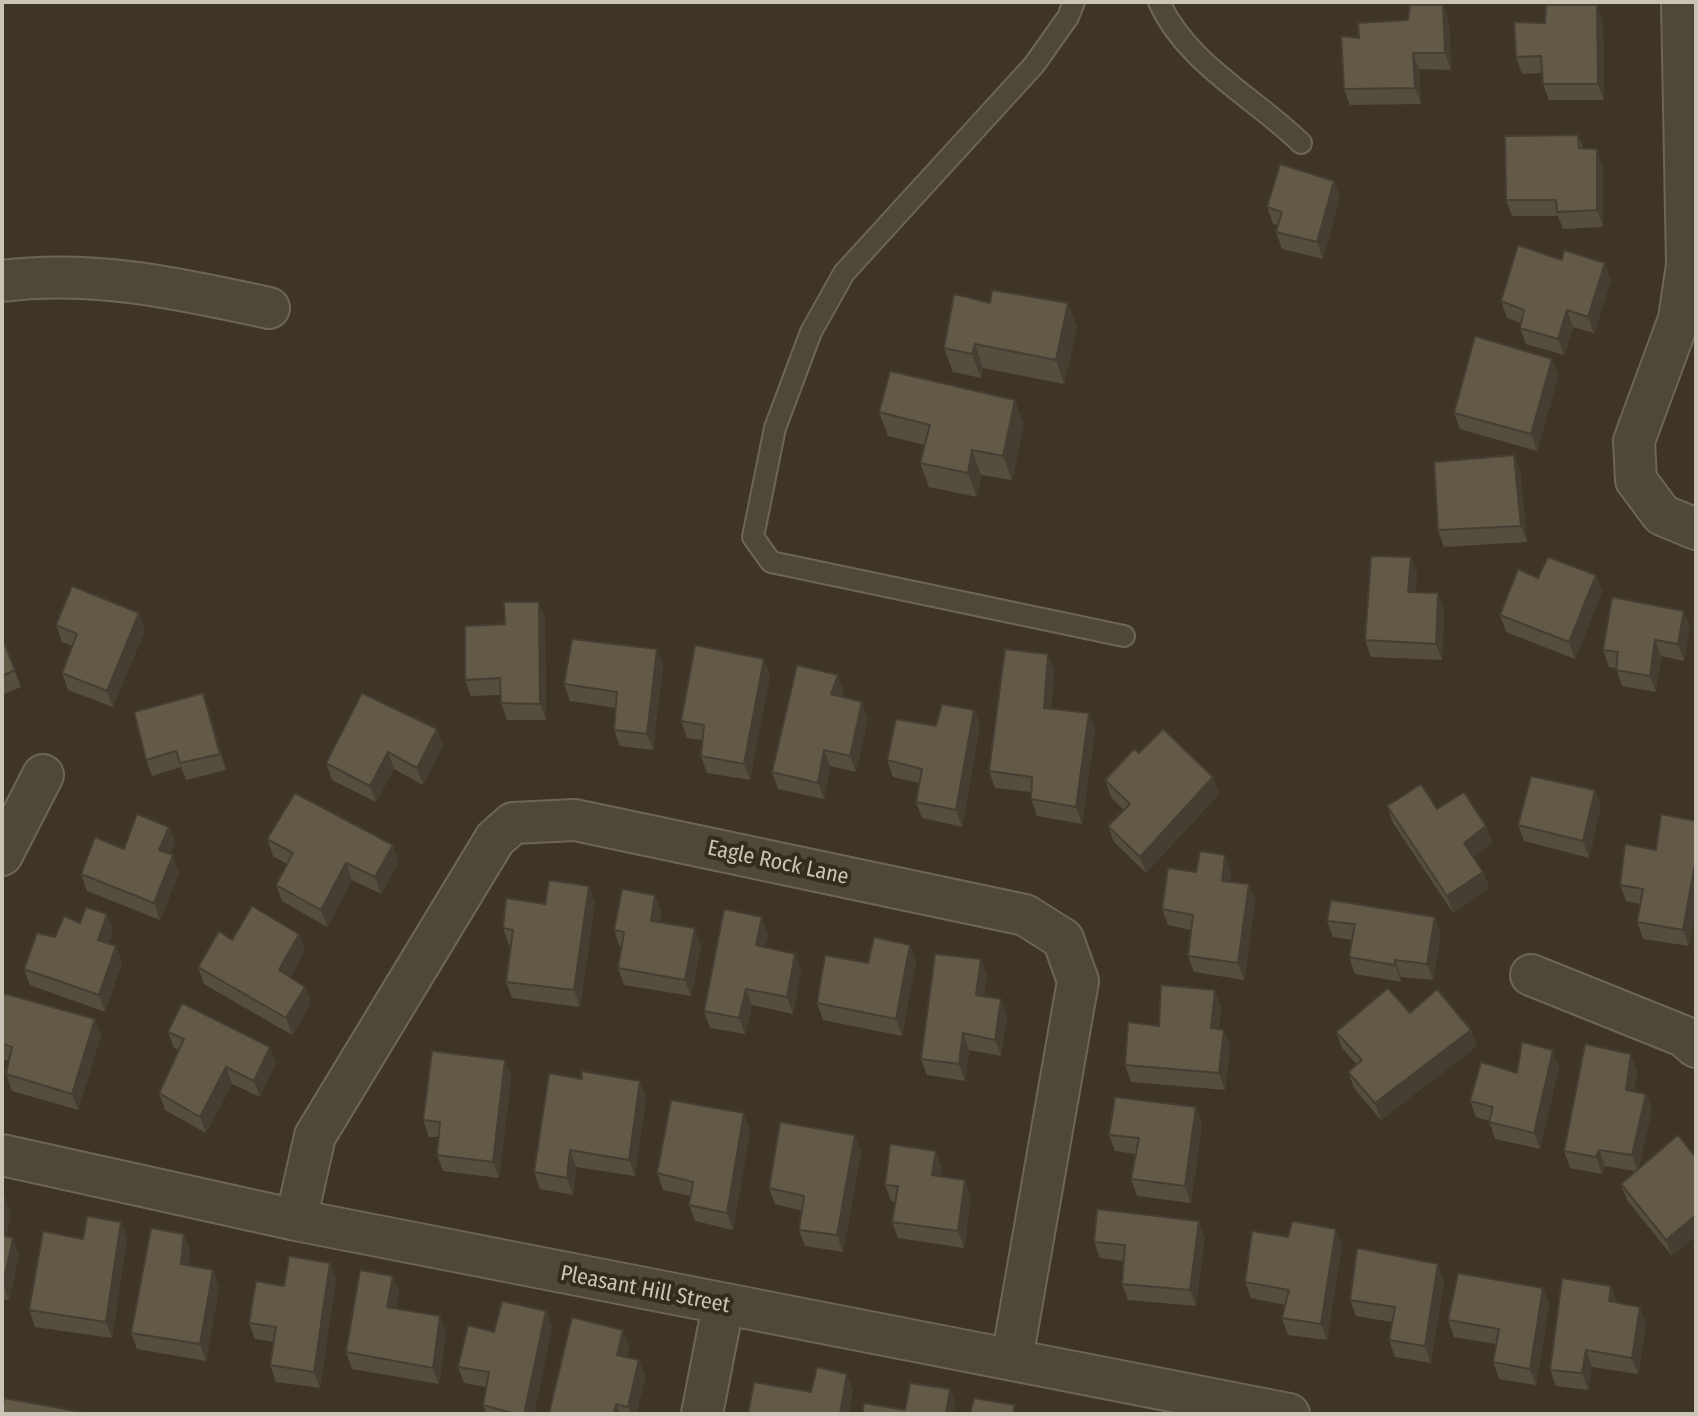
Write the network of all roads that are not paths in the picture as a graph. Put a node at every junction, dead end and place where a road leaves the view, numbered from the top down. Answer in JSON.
{"nodes":[{"id":1,"x":1074,"y":2,"type":"edge"},
{"id":2,"x":1159,"y":2,"type":"edge"},
{"id":3,"x":1682,"y":2,"type":"edge"},
{"id":4,"x":1301,"y":143,"type":"dead end"},
{"id":5,"x":2,"y":281,"type":"edge"},
{"id":6,"x":269,"y":308,"type":"dead end"},
{"id":7,"x":1696,"y":529,"type":"edge"},
{"id":8,"x":1124,"y":636,"type":"dead end"},
{"id":9,"x":43,"y":775,"type":"dead end"},
{"id":10,"x":2,"y":855,"type":"edge"},
{"id":11,"x":1531,"y":975,"type":"dead end"},
{"id":12,"x":1696,"y":1047,"type":"edge"},
{"id":13,"x":2,"y":1155,"type":"edge"},
{"id":14,"x":296,"y":1220,"type":"junction"},
{"id":15,"x":723,"y":1306,"type":"junction"},
{"id":16,"x":1012,"y":1359,"type":"junction"},
{"id":17,"x":702,"y":1414,"type":"edge"},
{"id":18,"x":1289,"y":1414,"type":"edge"}],
"edges":[{"from":1,"to":8,"type":"lane"},
{"from":2,"to":4,"type":"lane"},
{"from":3,"to":7,"type":"street"},
{"from":5,"to":6,"type":"street"},
{"from":9,"to":10,"type":"street"},
{"from":11,"to":12,"type":"street"},
{"from":13,"to":14,"type":"street","name":"Pleasant Hill Street"},
{"from":14,"to":15,"type":"street","name":"Pleasant Hill Street"},
{"from":14,"to":16,"type":"street","name":"Eagle Rock Lane"},
{"from":15,"to":16,"type":"street","name":"Pleasant Hill Street"},
{"from":15,"to":17,"type":"street"},
{"from":16,"to":18,"type":"street","name":"Pleasant Hill Street"}]}
